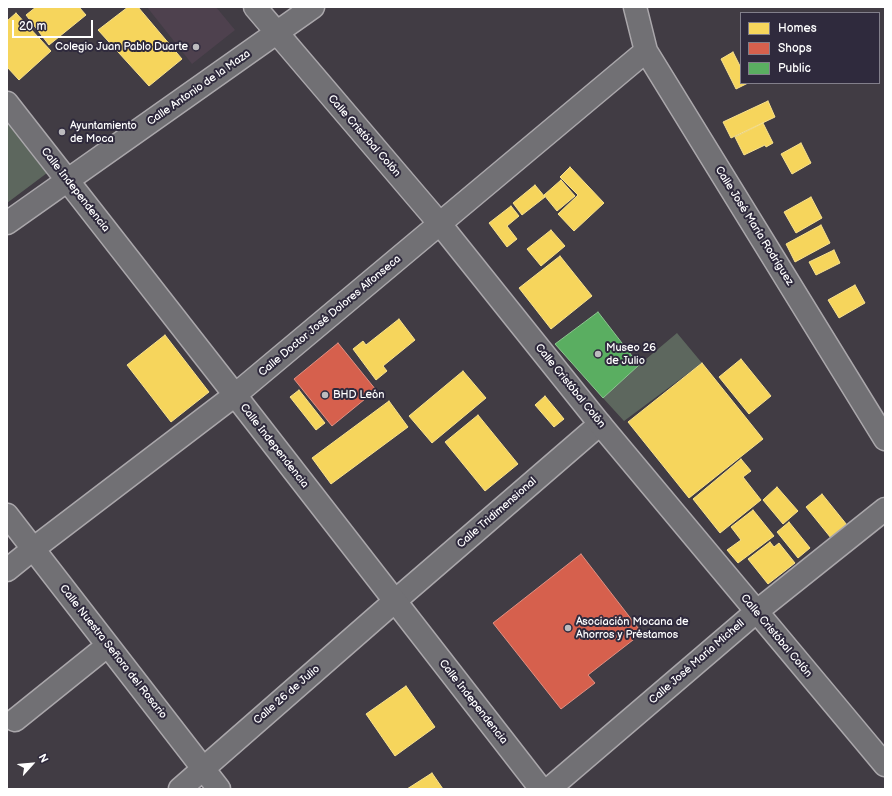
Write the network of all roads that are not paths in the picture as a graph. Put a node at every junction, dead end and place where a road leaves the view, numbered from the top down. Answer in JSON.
{"nodes":[{"id":1,"x":255,"y":7,"type":"edge"},
{"id":2,"x":313,"y":7,"type":"edge"},
{"id":3,"x":635,"y":7,"type":"edge"},
{"id":4,"x":276,"y":33,"type":"junction"},
{"id":5,"x":646,"y":51,"type":"junction"},
{"id":6,"x":7,"y":103,"type":"edge"},
{"id":7,"x":68,"y":181,"type":"junction"},
{"id":8,"x":7,"y":223,"type":"edge"},
{"id":9,"x":440,"y":224,"type":"junction"},
{"id":10,"x":235,"y":395,"type":"junction"},
{"id":11,"x":600,"y":424,"type":"junction"},
{"id":12,"x":885,"y":439,"type":"edge"},
{"id":13,"x":885,"y":509,"type":"edge"},
{"id":14,"x":7,"y":516,"type":"edge"},
{"id":15,"x":33,"y":549,"type":"junction"},
{"id":16,"x":7,"y":570,"type":"edge"},
{"id":17,"x":395,"y":601,"type":"junction"},
{"id":18,"x":756,"y":612,"type":"junction"},
{"id":19,"x":107,"y":646,"type":"junction"},
{"id":20,"x":15,"y":720,"type":"dead end"},
{"id":21,"x":885,"y":765,"type":"edge"},
{"id":22,"x":203,"y":769,"type":"junction"},
{"id":23,"x":180,"y":789,"type":"edge"},
{"id":24,"x":219,"y":789,"type":"edge"},
{"id":25,"x":540,"y":789,"type":"edge"},
{"id":26,"x":549,"y":789,"type":"edge"}],
"edges":[{"from":1,"to":4,"type":"street","name":"Calle Cristóbal Colón"},
{"from":2,"to":4,"type":"street","name":"Calle Antonio de la Maza"},
{"from":3,"to":5,"type":"street","name":"Calle José María Rodríguez"},
{"from":4,"to":7,"type":"street","name":"Calle Antonio de la Maza"},
{"from":4,"to":9,"type":"street","name":"Calle Cristóbal Colón"},
{"from":5,"to":9,"type":"street","name":"Calle Doctor José Dolores Alfonseca"},
{"from":5,"to":12,"type":"street","name":"Calle José María Rodríguez"},
{"from":6,"to":7,"type":"street","name":"Calle Independencia"},
{"from":7,"to":8,"type":"street","name":"Calle Antonio de la Maza"},
{"from":7,"to":10,"type":"street","name":"Calle Independencia"},
{"from":9,"to":10,"type":"street","name":"Calle Doctor José Dolores Alfonseca"},
{"from":9,"to":11,"type":"street","name":"Calle Cristóbal Colón"},
{"from":10,"to":15,"type":"street","name":"Calle Doctor José Dolores Alfonseca"},
{"from":10,"to":17,"type":"street","name":"Calle Independencia"},
{"from":11,"to":17,"type":"street","name":"Calle Tridimensional"},
{"from":11,"to":18,"type":"street","name":"Calle Cristóbal Colón"},
{"from":13,"to":18,"type":"street","name":"Calle José María Michell"},
{"from":14,"to":15,"type":"street","name":"Calle Nuestra Señora del Rosario"},
{"from":15,"to":16,"type":"street","name":"Calle Doctor José Dolores Alfonseca"},
{"from":15,"to":19,"type":"street","name":"Calle Nuestra Señora del Rosario"},
{"from":17,"to":22,"type":"street","name":"Calle 26 de Julio"},
{"from":17,"to":25,"type":"street","name":"Calle Independencia"},
{"from":18,"to":21,"type":"street","name":"Calle Cristóbal Colón"},
{"from":18,"to":26,"type":"street","name":"Calle José María Michell"},
{"from":19,"to":20,"type":"street"},
{"from":19,"to":22,"type":"street","name":"Calle Nuestra Señora del Rosario"},
{"from":22,"to":23,"type":"street","name":"Calle 26 de Julio"},
{"from":22,"to":24,"type":"street","name":"Calle Nuestra Señora del Rosario"}]}
